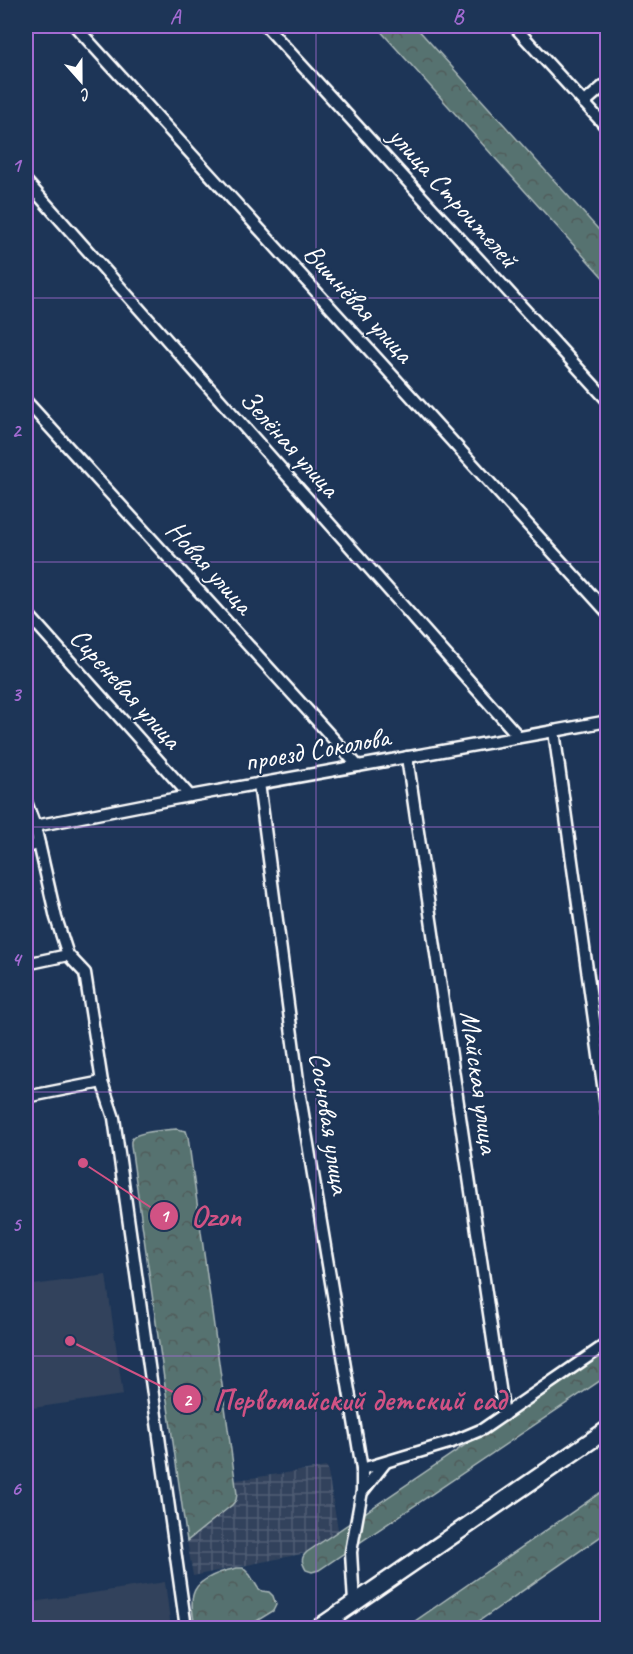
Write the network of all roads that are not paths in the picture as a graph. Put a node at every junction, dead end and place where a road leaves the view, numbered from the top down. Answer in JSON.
{"nodes":[{"id":1,"x":75,"y":26,"type":"edge"},
{"id":2,"x":266,"y":26,"type":"edge"},
{"id":3,"x":514,"y":26,"type":"edge"},
{"id":4,"x":608,"y":82,"type":"edge"},
{"id":5,"x":584,"y":103,"type":"junction"},
{"id":6,"x":608,"y":129,"type":"edge"},
{"id":7,"x":26,"y":182,"type":"edge"},
{"id":8,"x":26,"y":401,"type":"edge"},
{"id":9,"x":608,"y":401,"type":"edge"},
{"id":10,"x":26,"y":612,"type":"edge"},
{"id":11,"x":608,"y":613,"type":"edge"},
{"id":12,"x":608,"y":721,"type":"edge"},
{"id":13,"x":554,"y":731,"type":"junction"},
{"id":14,"x":519,"y":737,"type":"junction"},
{"id":15,"x":407,"y":757,"type":"junction"},
{"id":16,"x":358,"y":766,"type":"junction"},
{"id":17,"x":259,"y":783,"type":"junction"},
{"id":18,"x":190,"y":796,"type":"junction"},
{"id":19,"x":26,"y":802,"type":"edge"},
{"id":20,"x":35,"y":826,"type":"junction"},
{"id":21,"x":39,"y":844,"type":"junction"},
{"id":22,"x":26,"y":847,"type":"edge"},
{"id":23,"x":68,"y":955,"type":"junction"},
{"id":24,"x":26,"y":964,"type":"edge"},
{"id":25,"x":102,"y":1082,"type":"junction"},
{"id":26,"x":26,"y":1097,"type":"edge"},
{"id":27,"x":608,"y":1121,"type":"edge"},
{"id":28,"x":608,"y":1342,"type":"edge"},
{"id":29,"x":504,"y":1415,"type":"junction"},
{"id":30,"x":608,"y":1429,"type":"edge"},
{"id":31,"x":385,"y":1462,"type":"junction"},
{"id":32,"x":362,"y":1469,"type":"junction"},
{"id":33,"x":362,"y":1491,"type":"junction"},
{"id":34,"x":354,"y":1603,"type":"junction"},
{"id":35,"x":186,"y":1629,"type":"edge"},
{"id":36,"x":318,"y":1629,"type":"edge"}],
"edges":[{"from":1,"to":11,"type":"street","name":"Вишнёвая улица"},
{"from":2,"to":9,"type":"street","name":"улица Строителей"},
{"from":3,"to":5,"type":"street"},
{"from":4,"to":5,"type":"street"},
{"from":5,"to":6,"type":"street"},
{"from":7,"to":14,"type":"street","name":"Зелёная улица"},
{"from":8,"to":16,"type":"street","name":"Новая улица"},
{"from":10,"to":18,"type":"street","name":"Сиреневая улица"},
{"from":12,"to":13,"type":"street","name":"проезд Соколова"},
{"from":13,"to":14,"type":"street","name":"проезд Соколова"},
{"from":13,"to":27,"type":"street"},
{"from":14,"to":15,"type":"street","name":"проезд Соколова"},
{"from":15,"to":16,"type":"street","name":"проезд Соколова"},
{"from":15,"to":29,"type":"street","name":"Майская улица"},
{"from":16,"to":17,"type":"street","name":"проезд Соколова"},
{"from":17,"to":18,"type":"street","name":"проезд Соколова"},
{"from":17,"to":32,"type":"street","name":"Сосновая улица"},
{"from":18,"to":20,"type":"street","name":"проезд Соколова"},
{"from":19,"to":20,"type":"street"},
{"from":20,"to":21,"type":"street"},
{"from":21,"to":22,"type":"street"},
{"from":21,"to":23,"type":"street"},
{"from":23,"to":24,"type":"street"},
{"from":23,"to":25,"type":"street"},
{"from":25,"to":26,"type":"street"},
{"from":25,"to":35,"type":"street"},
{"from":28,"to":29,"type":"street"},
{"from":29,"to":31,"type":"street"},
{"from":30,"to":34,"type":"street"},
{"from":31,"to":32,"type":"street"},
{"from":31,"to":33,"type":"street"},
{"from":32,"to":33,"type":"street","name":"Сосновая улица"},
{"from":33,"to":34,"type":"street","name":"Сосновая улица"},
{"from":34,"to":36,"type":"street"}]}
